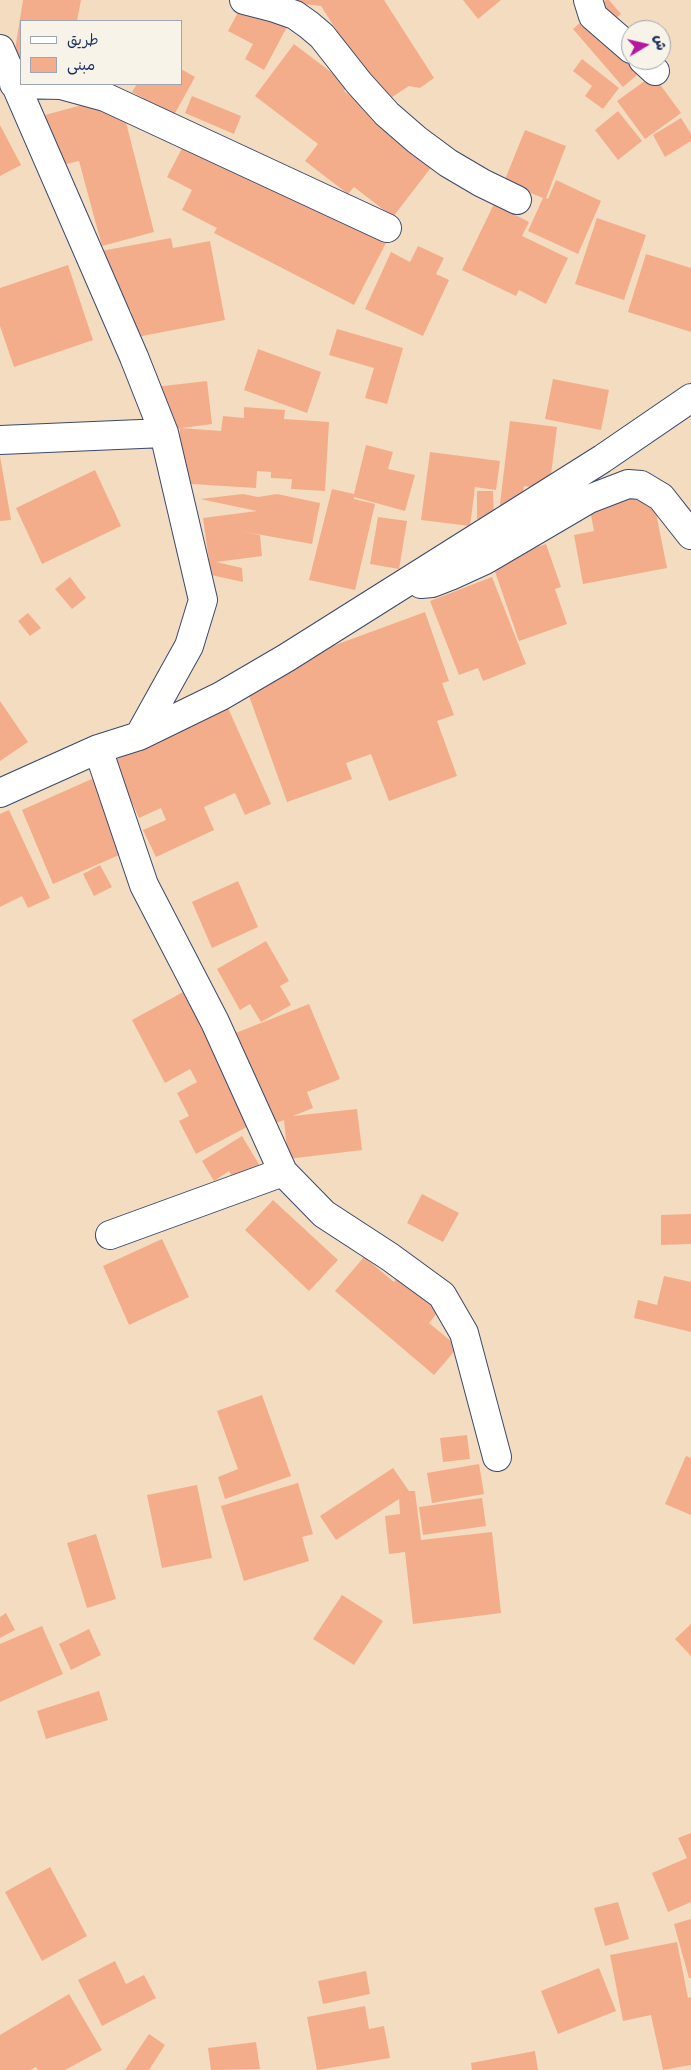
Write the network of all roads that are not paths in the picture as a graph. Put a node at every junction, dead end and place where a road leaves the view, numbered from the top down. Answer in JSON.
{"nodes":[{"id":1,"x":244,"y":0,"type":"edge"},
{"id":2,"x":588,"y":0,"type":"edge"},
{"id":3,"x":621,"y":40,"type":"edge"},
{"id":4,"x":0,"y":49,"type":"edge"},
{"id":5,"x":14,"y":84,"type":"junction"},
{"id":6,"x":20,"y":84,"type":"edge"},
{"id":7,"x":61,"y":85,"type":"edge"},
{"id":8,"x":517,"y":200,"type":"dead end"},
{"id":9,"x":387,"y":228,"type":"dead end"},
{"id":10,"x":691,"y":398,"type":"edge"},
{"id":11,"x":164,"y":433,"type":"junction"},
{"id":12,"x":0,"y":440,"type":"edge"},
{"id":13,"x":691,"y":535,"type":"edge"},
{"id":14,"x":401,"y":586,"type":"junction"},
{"id":15,"x":139,"y":736,"type":"junction"},
{"id":16,"x":98,"y":749,"type":"junction"},
{"id":17,"x":0,"y":793,"type":"edge"},
{"id":18,"x":283,"y":1172,"type":"junction"},
{"id":19,"x":110,"y":1235,"type":"dead end"},
{"id":20,"x":497,"y":1457,"type":"dead end"}],
"edges":[{"from":1,"to":8,"type":"street"},
{"from":2,"to":3,"type":"street"},
{"from":4,"to":5,"type":"street"},
{"from":5,"to":6,"type":"street"},
{"from":5,"to":11,"type":"street"},
{"from":7,"to":9,"type":"street"},
{"from":10,"to":14,"type":"street"},
{"from":11,"to":12,"type":"street"},
{"from":11,"to":15,"type":"street"},
{"from":13,"to":14,"type":"street"},
{"from":14,"to":15,"type":"street"},
{"from":15,"to":16,"type":"street"},
{"from":16,"to":17,"type":"street"},
{"from":16,"to":18,"type":"street"},
{"from":18,"to":19,"type":"street"},
{"from":18,"to":20,"type":"street"}]}
